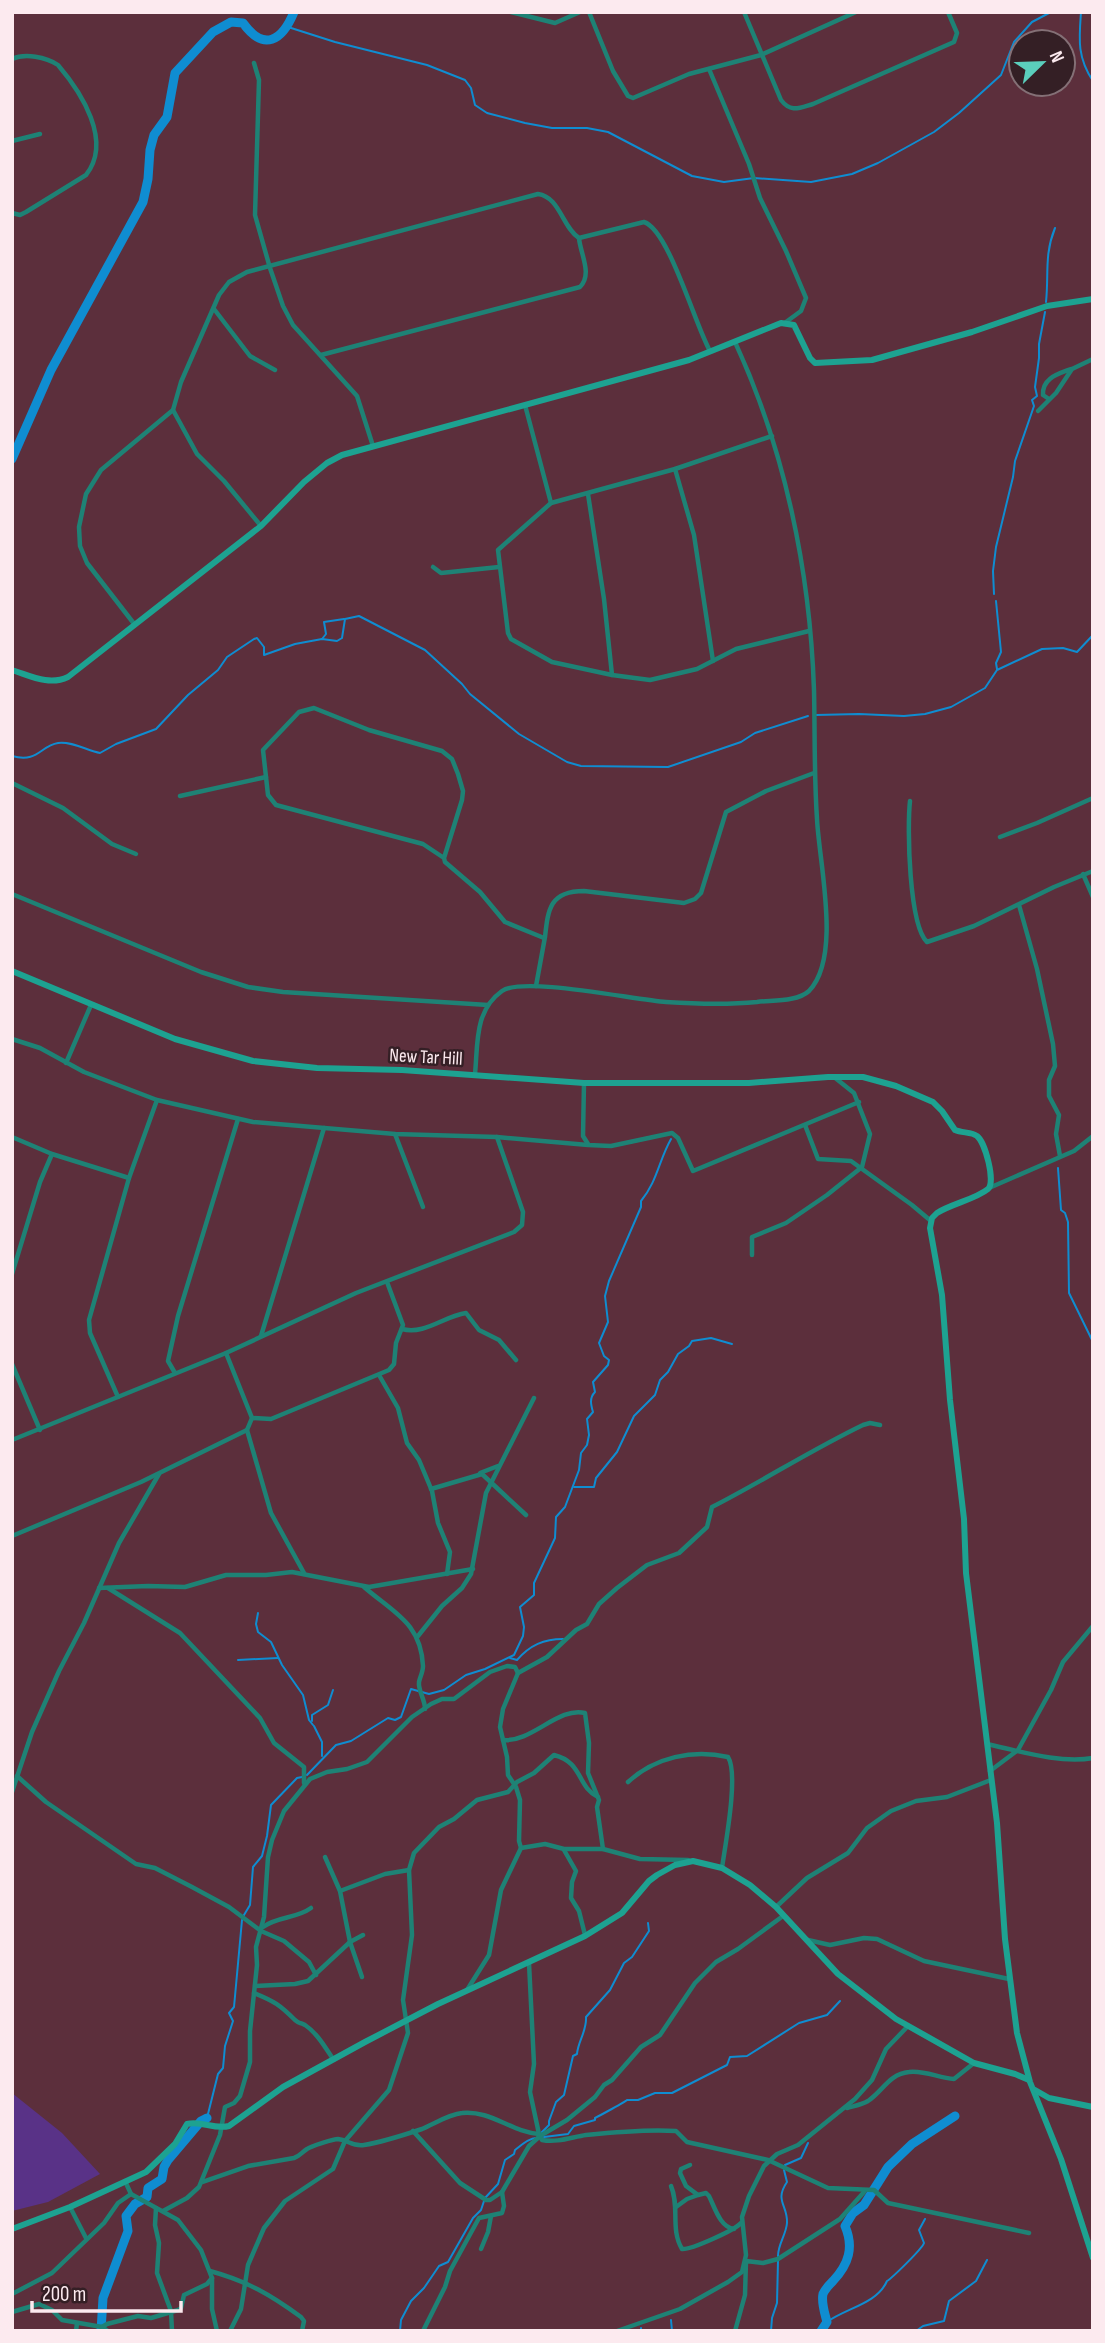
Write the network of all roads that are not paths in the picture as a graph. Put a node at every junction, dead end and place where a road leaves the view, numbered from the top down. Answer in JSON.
{"nodes":[{"id":1,"x":511,"y":12,"type":"edge"},
{"id":2,"x":580,"y":12,"type":"edge"},
{"id":3,"x":590,"y":12,"type":"edge"},
{"id":4,"x":744,"y":12,"type":"edge"},
{"id":5,"x":856,"y":12,"type":"edge"},
{"id":6,"x":948,"y":12,"type":"edge"},
{"id":7,"x":761,"y":55,"type":"junction"},
{"id":8,"x":12,"y":59,"type":"edge"},
{"id":9,"x":254,"y":63,"type":"dead end"},
{"id":10,"x":709,"y":69,"type":"junction"},
{"id":11,"x":40,"y":134,"type":"dead end"},
{"id":12,"x":12,"y":141,"type":"edge"},
{"id":13,"x":12,"y":213,"type":"edge"},
{"id":14,"x":579,"y":238,"type":"junction"},
{"id":15,"x":270,"y":268,"type":"junction"},
{"id":16,"x":1093,"y":299,"type":"edge"},
{"id":17,"x":214,"y":309,"type":"junction"},
{"id":18,"x":786,"y":322,"type":"junction"},
{"id":19,"x":735,"y":341,"type":"junction"},
{"id":20,"x":710,"y":351,"type":"junction"},
{"id":21,"x":321,"y":355,"type":"junction"},
{"id":22,"x":1093,"y":359,"type":"edge"},
{"id":23,"x":1072,"y":369,"type":"junction"},
{"id":24,"x":275,"y":370,"type":"dead end"},
{"id":25,"x":1050,"y":399,"type":"junction"},
{"id":26,"x":525,"y":405,"type":"junction"},
{"id":27,"x":173,"y":410,"type":"junction"},
{"id":28,"x":1038,"y":411,"type":"dead end"},
{"id":29,"x":772,"y":436,"type":"junction"},
{"id":30,"x":373,"y":446,"type":"junction"},
{"id":31,"x":675,"y":469,"type":"junction"},
{"id":32,"x":588,"y":494,"type":"junction"},
{"id":33,"x":551,"y":503,"type":"junction"},
{"id":34,"x":261,"y":526,"type":"junction"},
{"id":35,"x":433,"y":567,"type":"dead end"},
{"id":36,"x":499,"y":567,"type":"junction"},
{"id":37,"x":135,"y":625,"type":"junction"},
{"id":38,"x":809,"y":631,"type":"junction"},
{"id":39,"x":713,"y":661,"type":"junction"},
{"id":40,"x":12,"y":670,"type":"edge"},
{"id":41,"x":612,"y":675,"type":"junction"},
{"id":42,"x":814,"y":773,"type":"junction"},
{"id":43,"x":265,"y":777,"type":"junction"},
{"id":44,"x":12,"y":783,"type":"edge"},
{"id":45,"x":180,"y":796,"type":"dead end"},
{"id":46,"x":1093,"y":798,"type":"edge"},
{"id":47,"x":910,"y":801,"type":"dead end"},
{"id":48,"x":1000,"y":836,"type":"dead end"},
{"id":49,"x":136,"y":854,"type":"dead end"},
{"id":50,"x":444,"y":858,"type":"junction"},
{"id":51,"x":1093,"y":871,"type":"edge"},
{"id":52,"x":1083,"y":874,"type":"junction"},
{"id":53,"x":12,"y":894,"type":"edge"},
{"id":54,"x":1093,"y":897,"type":"edge"},
{"id":55,"x":1019,"y":905,"type":"junction"},
{"id":56,"x":544,"y":938,"type":"junction"},
{"id":57,"x":12,"y":971,"type":"edge"},
{"id":58,"x":536,"y":986,"type":"junction"},
{"id":59,"x":91,"y":1005,"type":"junction"},
{"id":60,"x":488,"y":1006,"type":"junction"},
{"id":61,"x":12,"y":1039,"type":"edge"},
{"id":62,"x":66,"y":1063,"type":"junction"},
{"id":63,"x":475,"y":1074,"type":"junction"},
{"id":64,"x":833,"y":1077,"type":"junction"},
{"id":65,"x":584,"y":1083,"type":"junction"},
{"id":66,"x":158,"y":1100,"type":"junction"},
{"id":67,"x":859,"y":1102,"type":"junction"},
{"id":68,"x":238,"y":1119,"type":"junction"},
{"id":69,"x":805,"y":1125,"type":"junction"},
{"id":70,"x":324,"y":1128,"type":"junction"},
{"id":71,"x":396,"y":1134,"type":"junction"},
{"id":72,"x":1093,"y":1136,"type":"edge"},
{"id":73,"x":497,"y":1137,"type":"junction"},
{"id":74,"x":12,"y":1138,"type":"edge"},
{"id":75,"x":588,"y":1145,"type":"junction"},
{"id":76,"x":52,"y":1154,"type":"junction"},
{"id":77,"x":1060,"y":1156,"type":"junction"},
{"id":78,"x":862,"y":1167,"type":"junction"},
{"id":79,"x":129,"y":1178,"type":"junction"},
{"id":80,"x":989,"y":1188,"type":"junction"},
{"id":81,"x":423,"y":1207,"type":"dead end"},
{"id":82,"x":931,"y":1221,"type":"junction"},
{"id":83,"x":752,"y":1255,"type":"dead end"},
{"id":84,"x":12,"y":1274,"type":"edge"},
{"id":85,"x":387,"y":1282,"type":"junction"},
{"id":86,"x":402,"y":1329,"type":"junction"},
{"id":87,"x":260,"y":1337,"type":"junction"},
{"id":88,"x":226,"y":1353,"type":"junction"},
{"id":89,"x":516,"y":1360,"type":"dead end"},
{"id":90,"x":12,"y":1364,"type":"edge"},
{"id":91,"x":175,"y":1373,"type":"junction"},
{"id":92,"x":379,"y":1376,"type":"junction"},
{"id":93,"x":118,"y":1397,"type":"junction"},
{"id":94,"x":534,"y":1398,"type":"dead end"},
{"id":95,"x":252,"y":1418,"type":"junction"},
{"id":96,"x":880,"y":1425,"type":"dead end"},
{"id":97,"x":40,"y":1430,"type":"junction"},
{"id":98,"x":247,"y":1430,"type":"junction"},
{"id":99,"x":12,"y":1440,"type":"edge"},
{"id":100,"x":499,"y":1466,"type":"junction"},
{"id":101,"x":159,"y":1474,"type":"junction"},
{"id":102,"x":478,"y":1474,"type":"junction"},
{"id":103,"x":491,"y":1480,"type":"junction"},
{"id":104,"x":431,"y":1489,"type":"junction"},
{"id":105,"x":526,"y":1515,"type":"dead end"},
{"id":106,"x":12,"y":1536,"type":"edge"},
{"id":107,"x":473,"y":1569,"type":"junction"},
{"id":108,"x":304,"y":1573,"type":"junction"},
{"id":109,"x":447,"y":1574,"type":"junction"},
{"id":110,"x":107,"y":1587,"type":"junction"},
{"id":111,"x":364,"y":1587,"type":"junction"},
{"id":112,"x":99,"y":1588,"type":"junction"},
{"id":113,"x":1093,"y":1626,"type":"edge"},
{"id":114,"x":418,"y":1636,"type":"junction"},
{"id":115,"x":518,"y":1673,"type":"junction"},
{"id":116,"x":425,"y":1709,"type":"junction"},
{"id":117,"x":503,"y":1740,"type":"junction"},
{"id":118,"x":987,"y":1744,"type":"junction"},
{"id":119,"x":1018,"y":1750,"type":"junction"},
{"id":120,"x":1093,"y":1758,"type":"edge"},
{"id":121,"x":990,"y":1771,"type":"junction"},
{"id":122,"x":15,"y":1773,"type":"edge"},
{"id":123,"x":991,"y":1780,"type":"junction"},
{"id":124,"x":628,"y":1782,"type":"dead end"},
{"id":125,"x":304,"y":1784,"type":"junction"},
{"id":126,"x":514,"y":1784,"type":"junction"},
{"id":127,"x":13,"y":1791,"type":"edge"},
{"id":128,"x":598,"y":1797,"type":"junction"},
{"id":129,"x":521,"y":1848,"type":"junction"},
{"id":130,"x":564,"y":1849,"type":"junction"},
{"id":131,"x":603,"y":1849,"type":"junction"},
{"id":132,"x":325,"y":1857,"type":"dead end"},
{"id":133,"x":693,"y":1861,"type":"junction"},
{"id":134,"x":722,"y":1867,"type":"junction"},
{"id":135,"x":410,"y":1870,"type":"junction"},
{"id":136,"x":340,"y":1891,"type":"junction"},
{"id":137,"x":776,"y":1907,"type":"junction"},
{"id":138,"x":311,"y":1908,"type":"dead end"},
{"id":139,"x":783,"y":1916,"type":"junction"},
{"id":140,"x":262,"y":1929,"type":"junction"},
{"id":141,"x":363,"y":1935,"type":"dead end"},
{"id":142,"x":585,"y":1936,"type":"junction"},
{"id":143,"x":803,"y":1938,"type":"junction"},
{"id":144,"x":350,"y":1942,"type":"junction"},
{"id":145,"x":529,"y":1963,"type":"junction"},
{"id":146,"x":316,"y":1975,"type":"junction"},
{"id":147,"x":362,"y":1977,"type":"dead end"},
{"id":148,"x":1009,"y":1979,"type":"junction"},
{"id":149,"x":255,"y":1986,"type":"junction"},
{"id":150,"x":467,"y":1990,"type":"junction"},
{"id":151,"x":254,"y":1993,"type":"junction"},
{"id":152,"x":405,"y":2021,"type":"junction"},
{"id":153,"x":908,"y":2026,"type":"junction"},
{"id":154,"x":333,"y":2059,"type":"junction"},
{"id":155,"x":974,"y":2063,"type":"junction"},
{"id":156,"x":1030,"y":2082,"type":"junction"},
{"id":157,"x":1035,"y":2090,"type":"junction"},
{"id":158,"x":1093,"y":2107,"type":"edge"},
{"id":159,"x":844,"y":2109,"type":"junction"},
{"id":160,"x":222,"y":2128,"type":"junction"},
{"id":161,"x":413,"y":2132,"type":"junction"},
{"id":162,"x":540,"y":2135,"type":"junction"},
{"id":163,"x":345,"y":2141,"type":"junction"},
{"id":164,"x":768,"y":2160,"type":"junction"},
{"id":165,"x":691,"y":2165,"type":"dead end"},
{"id":166,"x":125,"y":2181,"type":"junction"},
{"id":167,"x":201,"y":2182,"type":"junction"},
{"id":168,"x":671,"y":2186,"type":"dead end"},
{"id":169,"x":865,"y":2191,"type":"junction"},
{"id":170,"x":502,"y":2192,"type":"junction"},
{"id":171,"x":131,"y":2194,"type":"junction"},
{"id":172,"x":698,"y":2195,"type":"junction"},
{"id":173,"x":69,"y":2207,"type":"junction"},
{"id":174,"x":156,"y":2208,"type":"junction"},
{"id":175,"x":676,"y":2208,"type":"junction"},
{"id":176,"x":163,"y":2211,"type":"junction"},
{"id":177,"x":491,"y":2216,"type":"junction"},
{"id":178,"x":741,"y":2222,"type":"junction"},
{"id":179,"x":12,"y":2229,"type":"edge"},
{"id":180,"x":735,"y":2229,"type":"junction"},
{"id":181,"x":1029,"y":2233,"type":"dead end"},
{"id":182,"x":86,"y":2238,"type":"junction"},
{"id":183,"x":481,"y":2249,"type":"dead end"},
{"id":184,"x":1093,"y":2258,"type":"edge"},
{"id":185,"x":746,"y":2262,"type":"junction"},
{"id":186,"x":210,"y":2271,"type":"junction"},
{"id":187,"x":212,"y":2278,"type":"junction"},
{"id":188,"x":245,"y":2282,"type":"junction"},
{"id":189,"x":12,"y":2294,"type":"edge"},
{"id":190,"x":171,"y":2311,"type":"junction"},
{"id":191,"x":12,"y":2312,"type":"edge"},
{"id":192,"x":77,"y":2323,"type":"junction"},
{"id":193,"x":105,"y":2329,"type":"edge"},
{"id":194,"x":76,"y":2331,"type":"edge"},
{"id":195,"x":172,"y":2331,"type":"edge"},
{"id":196,"x":218,"y":2331,"type":"edge"},
{"id":197,"x":230,"y":2331,"type":"edge"},
{"id":198,"x":302,"y":2331,"type":"edge"},
{"id":199,"x":423,"y":2331,"type":"edge"},
{"id":200,"x":617,"y":2331,"type":"edge"},
{"id":201,"x":735,"y":2331,"type":"edge"}],
"edges":[{"from":1,"to":2,"type":"street"},
{"from":3,"to":10,"type":"street"},
{"from":4,"to":7,"type":"street"},
{"from":5,"to":7,"type":"street"},
{"from":6,"to":7,"type":"street"},
{"from":7,"to":10,"type":"street"},
{"from":8,"to":13,"type":"street"},
{"from":9,"to":15,"type":"street"},
{"from":10,"to":18,"type":"street"},
{"from":11,"to":12,"type":"street"},
{"from":14,"to":15,"type":"street"},
{"from":14,"to":20,"type":"street"},
{"from":14,"to":21,"type":"street"},
{"from":15,"to":17,"type":"street"},
{"from":15,"to":21,"type":"street"},
{"from":16,"to":18,"type":"street"},
{"from":17,"to":24,"type":"street"},
{"from":17,"to":27,"type":"street"},
{"from":18,"to":19,"type":"street"},
{"from":19,"to":20,"type":"street"},
{"from":19,"to":29,"type":"street"},
{"from":20,"to":26,"type":"street"},
{"from":21,"to":30,"type":"street"},
{"from":22,"to":23,"type":"street"},
{"from":23,"to":25,"type":"street"},
{"from":23,"to":25,"type":"street"},
{"from":25,"to":28,"type":"street"},
{"from":26,"to":30,"type":"street"},
{"from":26,"to":33,"type":"street"},
{"from":27,"to":34,"type":"street"},
{"from":27,"to":37,"type":"street"},
{"from":29,"to":31,"type":"street"},
{"from":29,"to":38,"type":"street"},
{"from":30,"to":34,"type":"street"},
{"from":31,"to":32,"type":"street"},
{"from":31,"to":39,"type":"street"},
{"from":32,"to":33,"type":"street"},
{"from":32,"to":41,"type":"street"},
{"from":33,"to":36,"type":"street"},
{"from":34,"to":37,"type":"street"},
{"from":35,"to":36,"type":"street"},
{"from":36,"to":41,"type":"street"},
{"from":37,"to":40,"type":"street"},
{"from":38,"to":39,"type":"street"},
{"from":38,"to":42,"type":"street"},
{"from":39,"to":41,"type":"street"},
{"from":42,"to":56,"type":"street"},
{"from":42,"to":58,"type":"street"},
{"from":43,"to":45,"type":"street"},
{"from":43,"to":50,"type":"street"},
{"from":43,"to":50,"type":"street"},
{"from":44,"to":49,"type":"street"},
{"from":46,"to":48,"type":"street"},
{"from":47,"to":55,"type":"street"},
{"from":50,"to":56,"type":"street"},
{"from":51,"to":52,"type":"street"},
{"from":52,"to":54,"type":"street"},
{"from":52,"to":55,"type":"street"},
{"from":53,"to":60,"type":"street"},
{"from":55,"to":77,"type":"street"},
{"from":56,"to":58,"type":"street"},
{"from":57,"to":59,"type":"street","name":"New Tar Hill"},
{"from":58,"to":60,"type":"street"},
{"from":59,"to":62,"type":"street"},
{"from":59,"to":63,"type":"street","name":"New Tar Hill"},
{"from":60,"to":63,"type":"street"},
{"from":61,"to":62,"type":"street"},
{"from":62,"to":66,"type":"street"},
{"from":63,"to":65,"type":"street","name":"New Tar Hill"},
{"from":64,"to":65,"type":"street","name":"New Tar Hill"},
{"from":64,"to":67,"type":"street"},
{"from":64,"to":80,"type":"street","name":"New Tar Hill"},
{"from":65,"to":75,"type":"street"},
{"from":66,"to":68,"type":"street"},
{"from":66,"to":79,"type":"street"},
{"from":67,"to":69,"type":"street"},
{"from":67,"to":78,"type":"street"},
{"from":68,"to":70,"type":"street"},
{"from":68,"to":91,"type":"street"},
{"from":69,"to":75,"type":"street"},
{"from":69,"to":78,"type":"street"},
{"from":70,"to":71,"type":"street"},
{"from":70,"to":87,"type":"street"},
{"from":71,"to":73,"type":"street"},
{"from":71,"to":81,"type":"street"},
{"from":72,"to":77,"type":"street"},
{"from":73,"to":75,"type":"street"},
{"from":73,"to":85,"type":"street"},
{"from":74,"to":76,"type":"street"},
{"from":76,"to":79,"type":"street"},
{"from":76,"to":84,"type":"street"},
{"from":77,"to":80,"type":"street"},
{"from":78,"to":82,"type":"street"},
{"from":78,"to":83,"type":"street"},
{"from":79,"to":93,"type":"street"},
{"from":80,"to":82,"type":"street"},
{"from":82,"to":118,"type":"street"},
{"from":85,"to":86,"type":"street"},
{"from":85,"to":87,"type":"street"},
{"from":86,"to":89,"type":"street"},
{"from":86,"to":92,"type":"street"},
{"from":87,"to":88,"type":"street"},
{"from":88,"to":91,"type":"street"},
{"from":88,"to":95,"type":"street"},
{"from":90,"to":97,"type":"street"},
{"from":91,"to":93,"type":"street"},
{"from":92,"to":95,"type":"street"},
{"from":92,"to":104,"type":"street"},
{"from":93,"to":97,"type":"street"},
{"from":94,"to":100,"type":"street"},
{"from":95,"to":98,"type":"street"},
{"from":96,"to":115,"type":"street"},
{"from":97,"to":99,"type":"street"},
{"from":98,"to":101,"type":"street"},
{"from":98,"to":108,"type":"street"},
{"from":100,"to":102,"type":"street"},
{"from":100,"to":103,"type":"street"},
{"from":101,"to":106,"type":"street"},
{"from":101,"to":112,"type":"street"},
{"from":102,"to":103,"type":"street"},
{"from":102,"to":104,"type":"street"},
{"from":103,"to":105,"type":"street"},
{"from":103,"to":107,"type":"street"},
{"from":104,"to":109,"type":"street"},
{"from":107,"to":109,"type":"street"},
{"from":107,"to":114,"type":"street"},
{"from":108,"to":110,"type":"street"},
{"from":108,"to":111,"type":"street"},
{"from":109,"to":111,"type":"street"},
{"from":110,"to":112,"type":"street"},
{"from":110,"to":125,"type":"street"},
{"from":111,"to":114,"type":"street"},
{"from":112,"to":122,"type":"street"},
{"from":113,"to":119,"type":"street"},
{"from":114,"to":116,"type":"street"},
{"from":115,"to":116,"type":"street"},
{"from":115,"to":117,"type":"street"},
{"from":116,"to":125,"type":"street"},
{"from":117,"to":126,"type":"street"},
{"from":117,"to":128,"type":"street"},
{"from":118,"to":119,"type":"street"},
{"from":118,"to":121,"type":"street"},
{"from":119,"to":120,"type":"street"},
{"from":119,"to":121,"type":"street"},
{"from":121,"to":123,"type":"street"},
{"from":122,"to":127,"type":"street"},
{"from":122,"to":140,"type":"street"},
{"from":123,"to":137,"type":"street"},
{"from":123,"to":148,"type":"street"},
{"from":124,"to":134,"type":"street"},
{"from":125,"to":140,"type":"street"},
{"from":126,"to":128,"type":"street"},
{"from":126,"to":129,"type":"street"},
{"from":126,"to":135,"type":"street"},
{"from":128,"to":131,"type":"street"},
{"from":129,"to":130,"type":"street"},
{"from":129,"to":150,"type":"street"},
{"from":130,"to":131,"type":"street"},
{"from":130,"to":142,"type":"street"},
{"from":131,"to":133,"type":"street"},
{"from":132,"to":136,"type":"street"},
{"from":133,"to":134,"type":"street"},
{"from":133,"to":142,"type":"street"},
{"from":134,"to":137,"type":"street"},
{"from":135,"to":136,"type":"street"},
{"from":135,"to":152,"type":"street"},
{"from":136,"to":144,"type":"street"},
{"from":137,"to":139,"type":"street"},
{"from":138,"to":140,"type":"street"},
{"from":139,"to":143,"type":"street"},
{"from":139,"to":162,"type":"street"},
{"from":140,"to":146,"type":"street"},
{"from":140,"to":149,"type":"street"},
{"from":141,"to":144,"type":"street"},
{"from":142,"to":145,"type":"street"},
{"from":143,"to":148,"type":"street"},
{"from":143,"to":153,"type":"street"},
{"from":144,"to":146,"type":"street"},
{"from":144,"to":147,"type":"street"},
{"from":145,"to":150,"type":"street"},
{"from":145,"to":162,"type":"street"},
{"from":146,"to":149,"type":"street"},
{"from":148,"to":156,"type":"street"},
{"from":149,"to":151,"type":"street"},
{"from":150,"to":152,"type":"street"},
{"from":151,"to":154,"type":"street"},
{"from":151,"to":160,"type":"street"},
{"from":152,"to":154,"type":"street"},
{"from":152,"to":163,"type":"street"},
{"from":153,"to":155,"type":"street"},
{"from":153,"to":159,"type":"street"},
{"from":154,"to":160,"type":"street"},
{"from":155,"to":156,"type":"street"},
{"from":155,"to":159,"type":"street"},
{"from":156,"to":157,"type":"street"},
{"from":157,"to":158,"type":"street"},
{"from":157,"to":184,"type":"street"},
{"from":159,"to":164,"type":"street"},
{"from":160,"to":166,"type":"street"},
{"from":160,"to":167,"type":"street"},
{"from":161,"to":162,"type":"street"},
{"from":161,"to":163,"type":"street"},
{"from":161,"to":170,"type":"street"},
{"from":162,"to":164,"type":"street"},
{"from":162,"to":170,"type":"street"},
{"from":163,"to":167,"type":"street"},
{"from":163,"to":188,"type":"street"},
{"from":164,"to":169,"type":"street"},
{"from":164,"to":178,"type":"street"},
{"from":165,"to":172,"type":"street"},
{"from":166,"to":171,"type":"street"},
{"from":166,"to":173,"type":"street"},
{"from":167,"to":176,"type":"street"},
{"from":168,"to":175,"type":"street"},
{"from":169,"to":181,"type":"street"},
{"from":169,"to":185,"type":"street"},
{"from":170,"to":177,"type":"street"},
{"from":171,"to":174,"type":"street"},
{"from":171,"to":182,"type":"street"},
{"from":172,"to":175,"type":"street"},
{"from":172,"to":180,"type":"street"},
{"from":173,"to":179,"type":"street"},
{"from":173,"to":182,"type":"street"},
{"from":174,"to":176,"type":"street"},
{"from":174,"to":190,"type":"street"},
{"from":175,"to":180,"type":"street"},
{"from":176,"to":186,"type":"street"},
{"from":177,"to":183,"type":"street"},
{"from":177,"to":199,"type":"street"},
{"from":178,"to":180,"type":"street"},
{"from":178,"to":185,"type":"street"},
{"from":182,"to":189,"type":"street"},
{"from":185,"to":200,"type":"street"},
{"from":185,"to":201,"type":"street"},
{"from":186,"to":187,"type":"street"},
{"from":186,"to":188,"type":"street"},
{"from":187,"to":190,"type":"street"},
{"from":187,"to":196,"type":"street"},
{"from":188,"to":197,"type":"street"},
{"from":188,"to":198,"type":"street"},
{"from":190,"to":193,"type":"street"},
{"from":190,"to":195,"type":"street"},
{"from":191,"to":192,"type":"street"},
{"from":192,"to":193,"type":"street"},
{"from":192,"to":194,"type":"street"}]}
